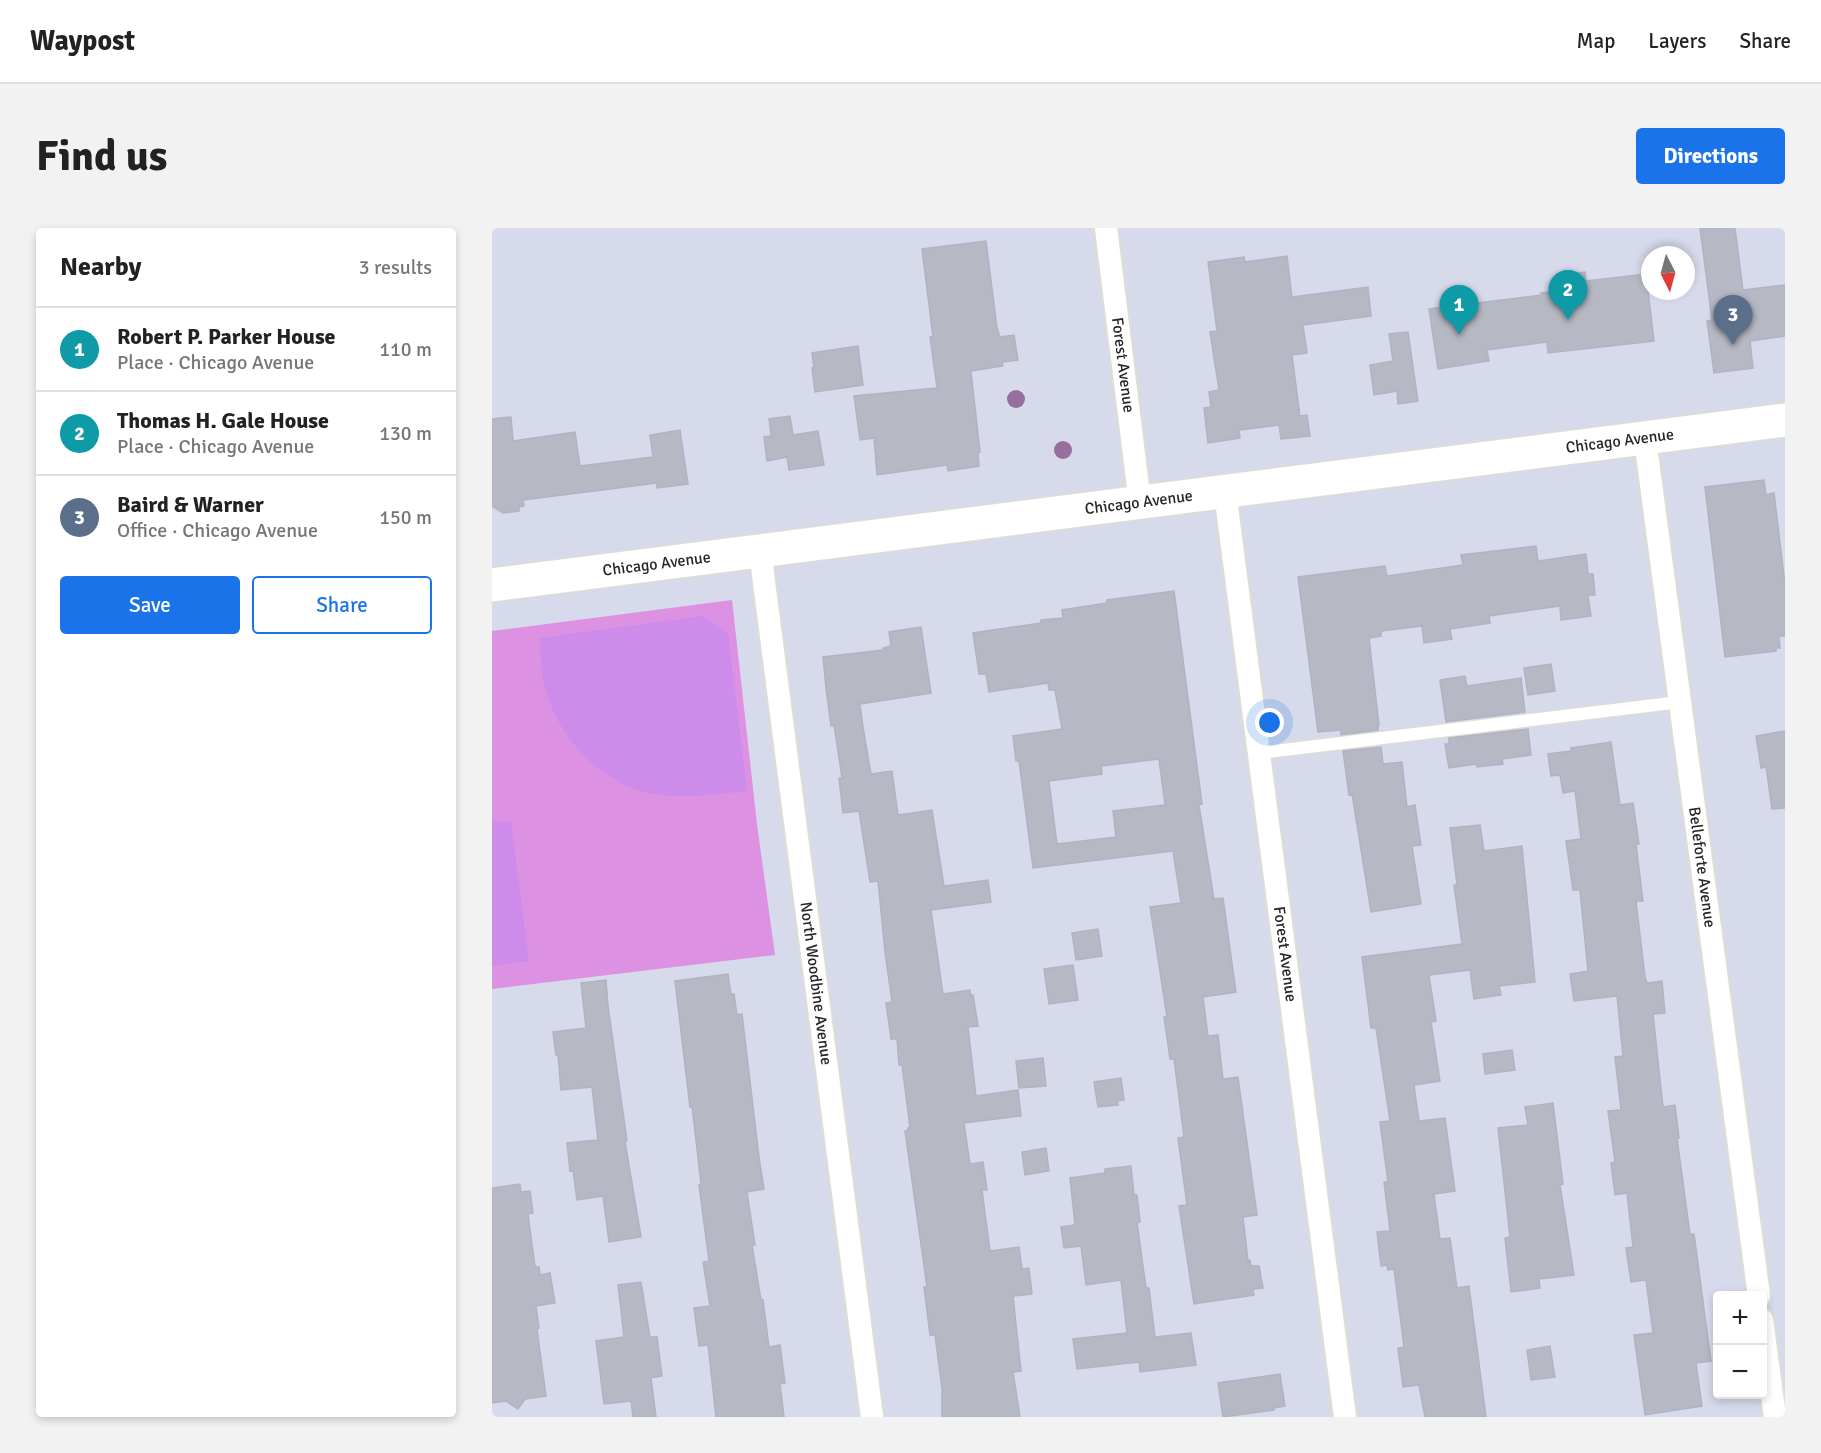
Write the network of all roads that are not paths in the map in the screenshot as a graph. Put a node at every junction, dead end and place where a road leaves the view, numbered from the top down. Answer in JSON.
{"nodes":[{"id":1,"x":1106,"y":228,"type":"edge"},
{"id":2,"x":1785,"y":420,"type":"edge"},
{"id":3,"x":1645,"y":439,"type":"junction"},
{"id":4,"x":1225,"y":492,"type":"junction"},
{"id":5,"x":1140,"y":503,"type":"junction"},
{"id":6,"x":760,"y":550,"type":"junction"},
{"id":7,"x":492,"y":585,"type":"edge"},
{"id":8,"x":1680,"y":702,"type":"junction"},
{"id":9,"x":1259,"y":753,"type":"junction"},
{"id":10,"x":1758,"y":1291,"type":"edge"},
{"id":11,"x":1765,"y":1345,"type":"edge"},
{"id":12,"x":872,"y":1417,"type":"edge"},
{"id":13,"x":1346,"y":1417,"type":"edge"},
{"id":14,"x":1775,"y":1417,"type":"edge"}],
"edges":[{"from":1,"to":5,"type":"street","name":"Forest Avenue"},
{"from":2,"to":3,"type":"main road","name":"Chicago Avenue"},
{"from":3,"to":4,"type":"main road","name":"Chicago Avenue"},
{"from":3,"to":8,"type":"street","name":"Belleforte Avenue"},
{"from":4,"to":5,"type":"main road","name":"Chicago Avenue"},
{"from":4,"to":9,"type":"street","name":"Forest Avenue"},
{"from":5,"to":6,"type":"main road","name":"Chicago Avenue"},
{"from":6,"to":7,"type":"main road","name":"Chicago Avenue"},
{"from":6,"to":12,"type":"street","name":"North Woodbine Avenue"},
{"from":8,"to":9,"type":"lane"},
{"from":8,"to":10,"type":"street","name":"Belleforte Avenue"},
{"from":9,"to":13,"type":"street","name":"Forest Avenue"},
{"from":11,"to":14,"type":"street"}]}
